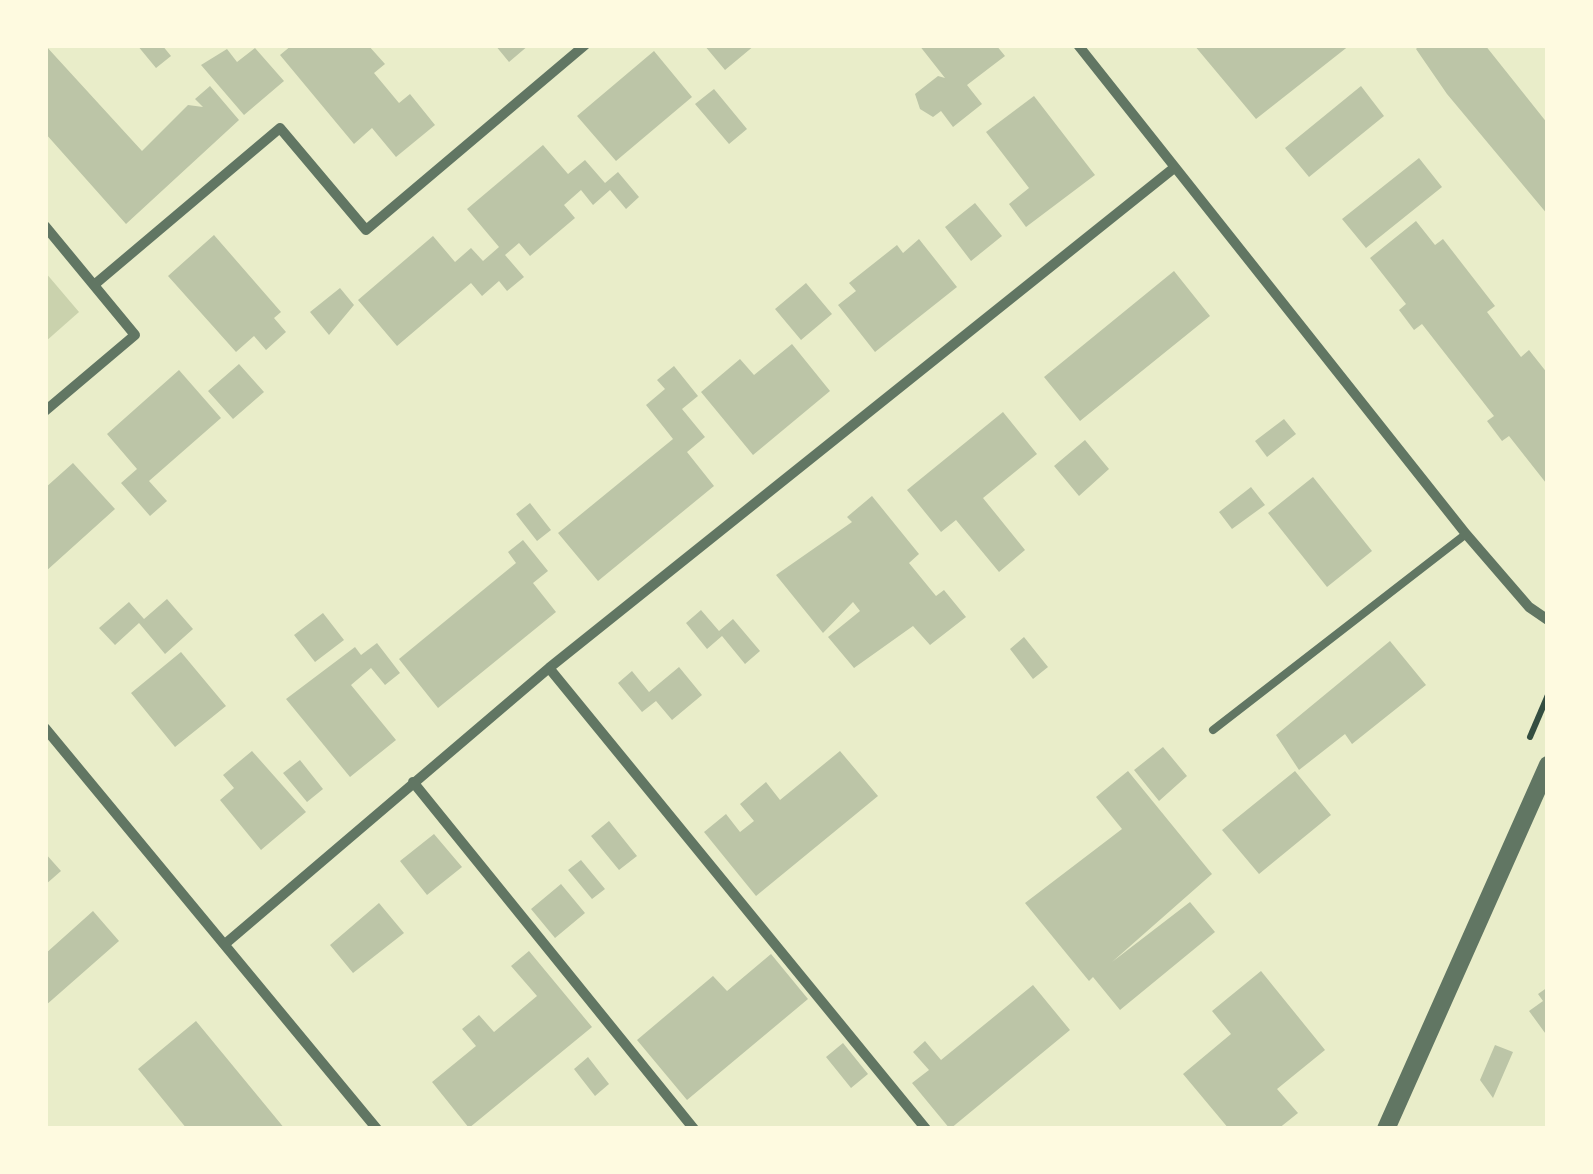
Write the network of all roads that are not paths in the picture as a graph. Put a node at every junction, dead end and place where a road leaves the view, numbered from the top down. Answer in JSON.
{"nodes":[{"id":1,"x":585,"y":45,"type":"edge"},
{"id":2,"x":1078,"y":45,"type":"edge"},
{"id":3,"x":1174,"y":168,"type":"junction"},
{"id":4,"x":45,"y":226,"type":"edge"},
{"id":5,"x":94,"y":285,"type":"junction"},
{"id":6,"x":45,"y":411,"type":"edge"},
{"id":7,"x":1466,"y":534,"type":"junction"},
{"id":8,"x":1548,"y":620,"type":"edge"},
{"id":9,"x":550,"y":668,"type":"junction"},
{"id":10,"x":45,"y":728,"type":"edge"},
{"id":11,"x":1213,"y":730,"type":"dead end"},
{"id":12,"x":1548,"y":765,"type":"edge"},
{"id":13,"x":413,"y":782,"type":"junction"},
{"id":14,"x":225,"y":944,"type":"junction"},
{"id":15,"x":377,"y":1129,"type":"edge"},
{"id":16,"x":694,"y":1129,"type":"edge"},
{"id":17,"x":926,"y":1129,"type":"edge"},
{"id":18,"x":1386,"y":1129,"type":"edge"}],
"edges":[{"from":1,"to":5,"type":"street"},
{"from":2,"to":3,"type":"street"},
{"from":3,"to":7,"type":"street"},
{"from":3,"to":9,"type":"street"},
{"from":4,"to":5,"type":"street"},
{"from":5,"to":6,"type":"street"},
{"from":7,"to":8,"type":"street"},
{"from":7,"to":11,"type":"lane"},
{"from":9,"to":13,"type":"street"},
{"from":9,"to":17,"type":"street"},
{"from":10,"to":14,"type":"street"},
{"from":12,"to":18,"type":"street"},
{"from":13,"to":14,"type":"street"},
{"from":13,"to":16,"type":"street"},
{"from":14,"to":15,"type":"street"}]}
